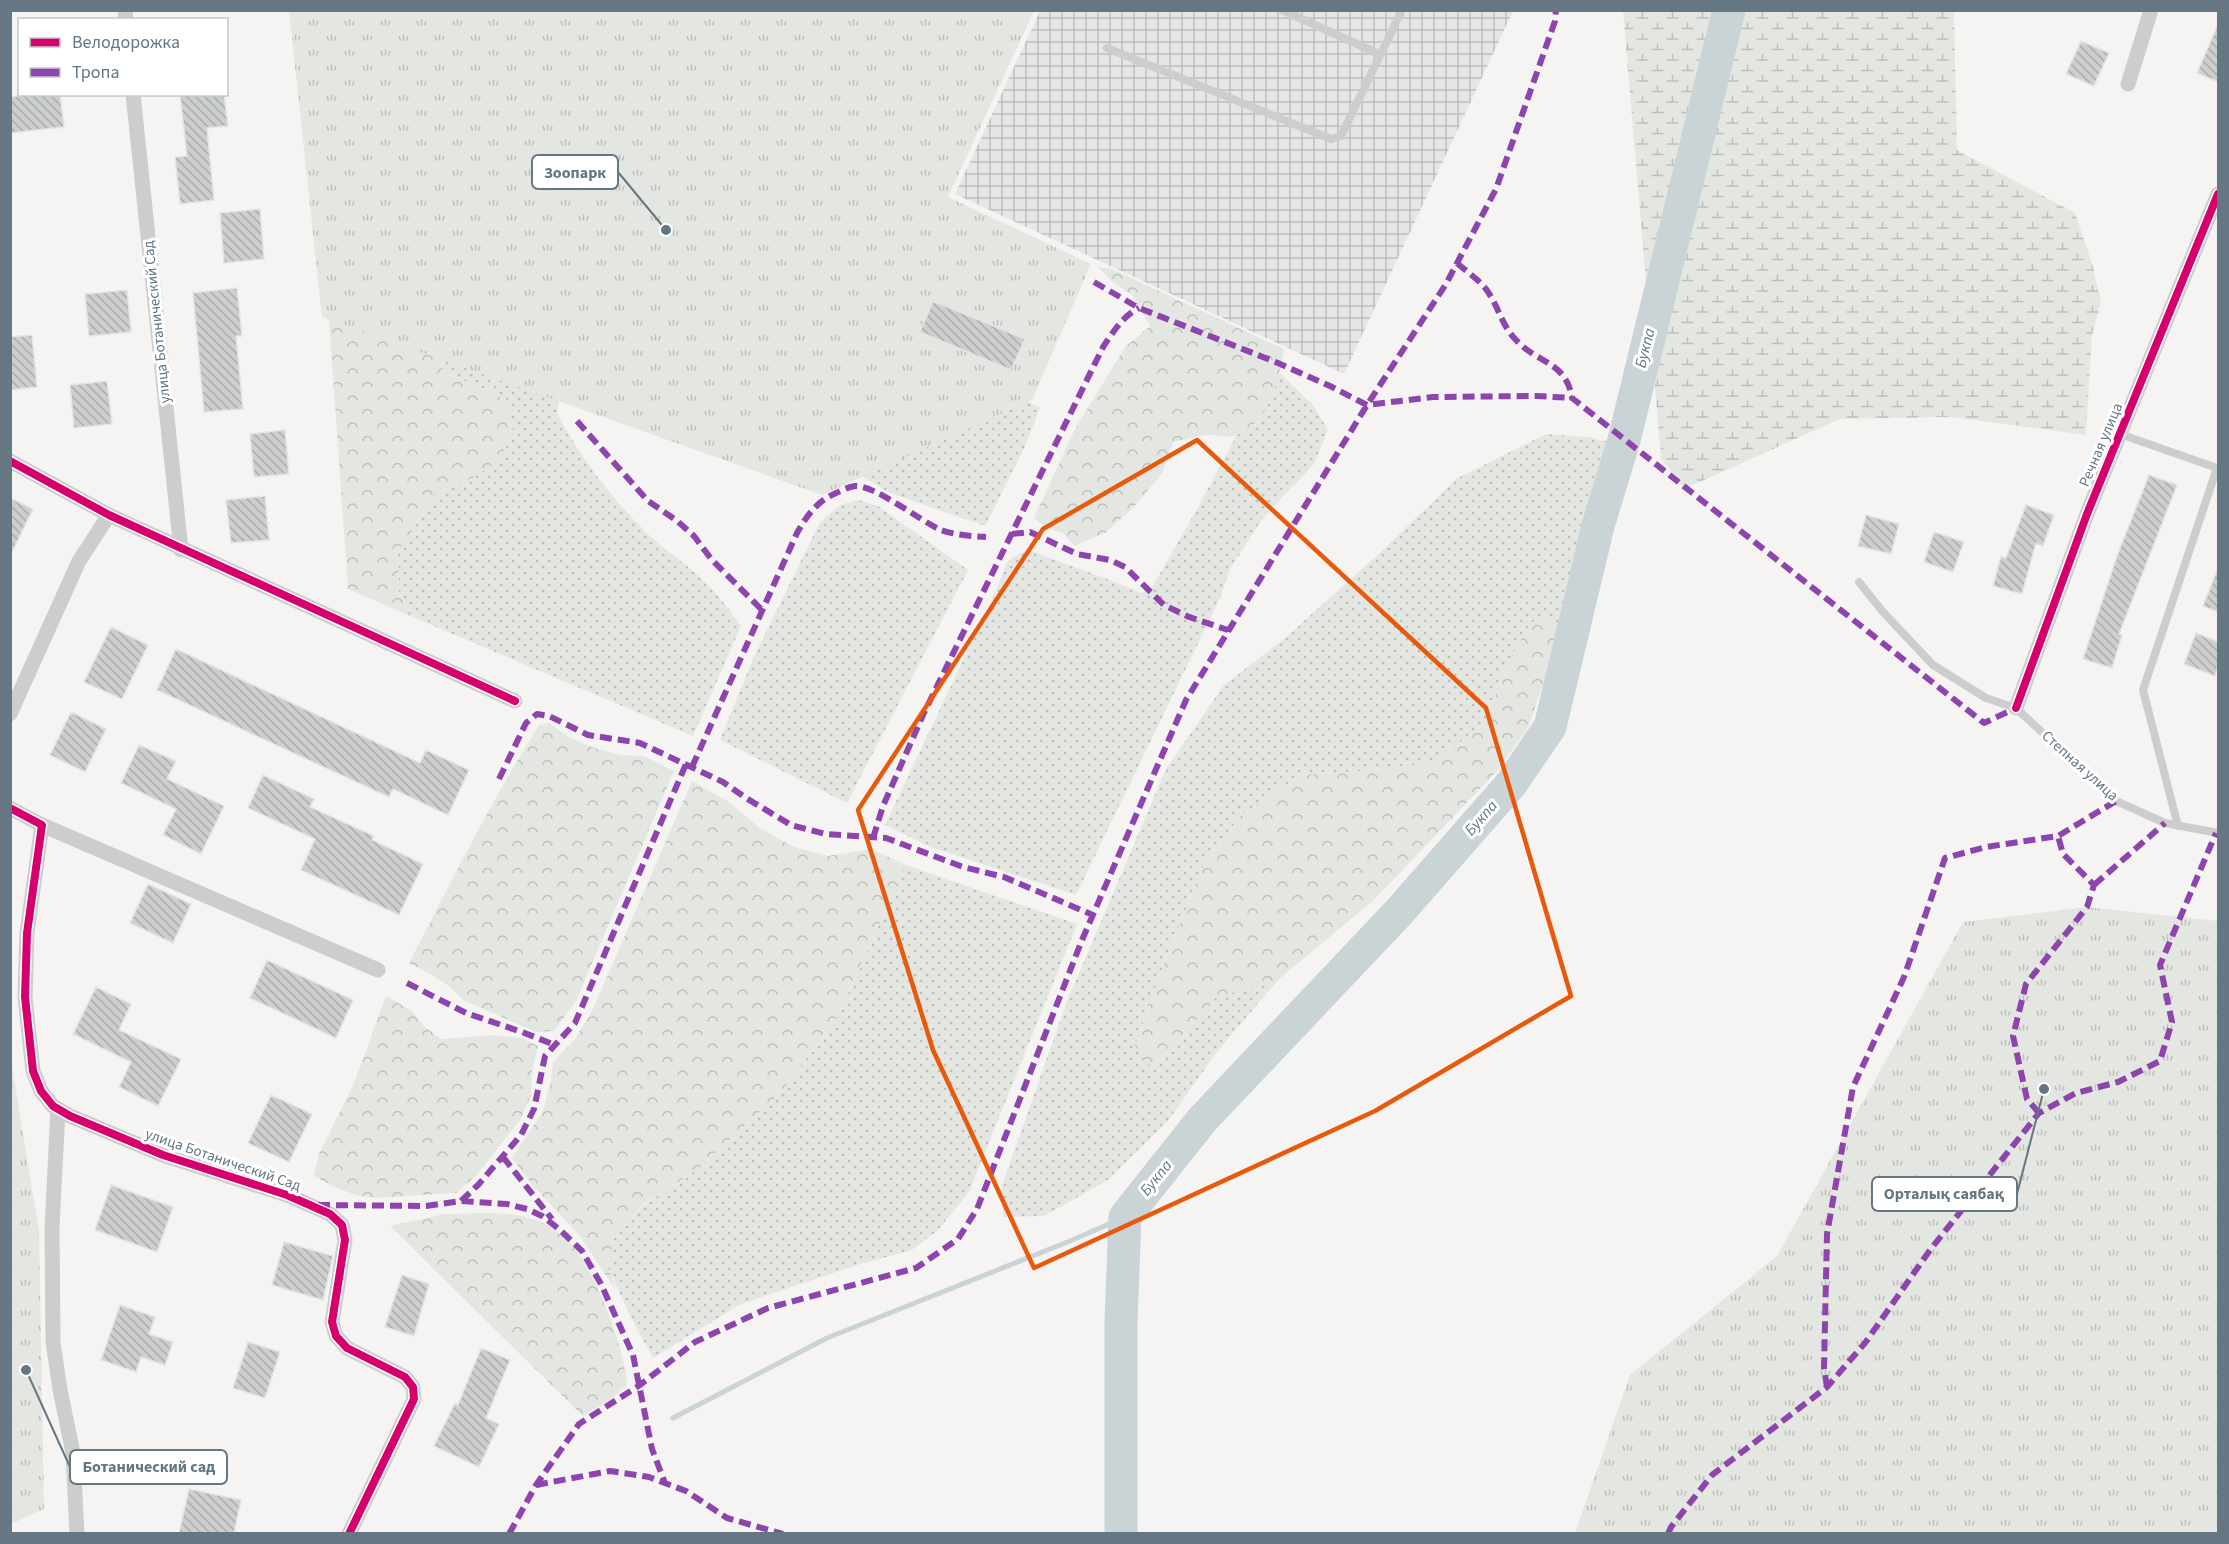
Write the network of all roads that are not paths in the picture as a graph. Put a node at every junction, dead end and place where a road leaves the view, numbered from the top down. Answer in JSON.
{"nodes":[{"id":1,"x":1282,"y":10,"type":"edge"},
{"id":2,"x":1402,"y":10,"type":"edge"},
{"id":3,"x":2151,"y":10,"type":"edge"},
{"id":4,"x":1107,"y":48,"type":"dead end"},
{"id":5,"x":1379,"y":54,"type":"junction"},
{"id":6,"x":2128,"y":84,"type":"dead end"},
{"id":7,"x":133,"y":96,"type":"edge"},
{"id":8,"x":2218,"y":194,"type":"edge"},
{"id":9,"x":2120,"y":434,"type":"junction"},
{"id":10,"x":10,"y":461,"type":"edge"},
{"id":11,"x":109,"y":515,"type":"junction"},
{"id":12,"x":181,"y":549,"type":"junction"},
{"id":13,"x":1859,"y":582,"type":"dead end"},
{"id":14,"x":516,"y":701,"type":"dead end"},
{"id":15,"x":2016,"y":708,"type":"junction"},
{"id":16,"x":10,"y":714,"type":"edge"},
{"id":17,"x":10,"y":808,"type":"edge"},
{"id":18,"x":42,"y":825,"type":"junction"},
{"id":19,"x":2178,"y":826,"type":"junction"},
{"id":20,"x":2218,"y":833,"type":"edge"},
{"id":21,"x":378,"y":970,"type":"dead end"},
{"id":22,"x":58,"y":1110,"type":"junction"},
{"id":23,"x":77,"y":1533,"type":"edge"},
{"id":24,"x":350,"y":1533,"type":"edge"}],
"edges":[{"from":1,"to":5,"type":"lane"},
{"from":2,"to":5,"type":"lane"},
{"from":3,"to":6,"type":"street"},
{"from":4,"to":5,"type":"lane"},
{"from":7,"to":12,"type":"street","name":"улица Ботанический Сад"},
{"from":8,"to":9,"type":"street","name":"Речная улица"},
{"from":9,"to":15,"type":"street","name":"Речная улица"},
{"from":9,"to":19,"type":"lane"},
{"from":10,"to":11,"type":"street"},
{"from":11,"to":12,"type":"street"},
{"from":11,"to":16,"type":"street"},
{"from":12,"to":14,"type":"street"},
{"from":13,"to":15,"type":"lane"},
{"from":15,"to":19,"type":"lane","name":"Степная улица"},
{"from":17,"to":18,"type":"street"},
{"from":18,"to":21,"type":"street"},
{"from":18,"to":22,"type":"street","name":"улица Ботанический Сад"},
{"from":19,"to":20,"type":"lane","name":"Степная улица"},
{"from":22,"to":23,"type":"street"},
{"from":22,"to":24,"type":"street","name":"улица Ботанический Сад"}]}
